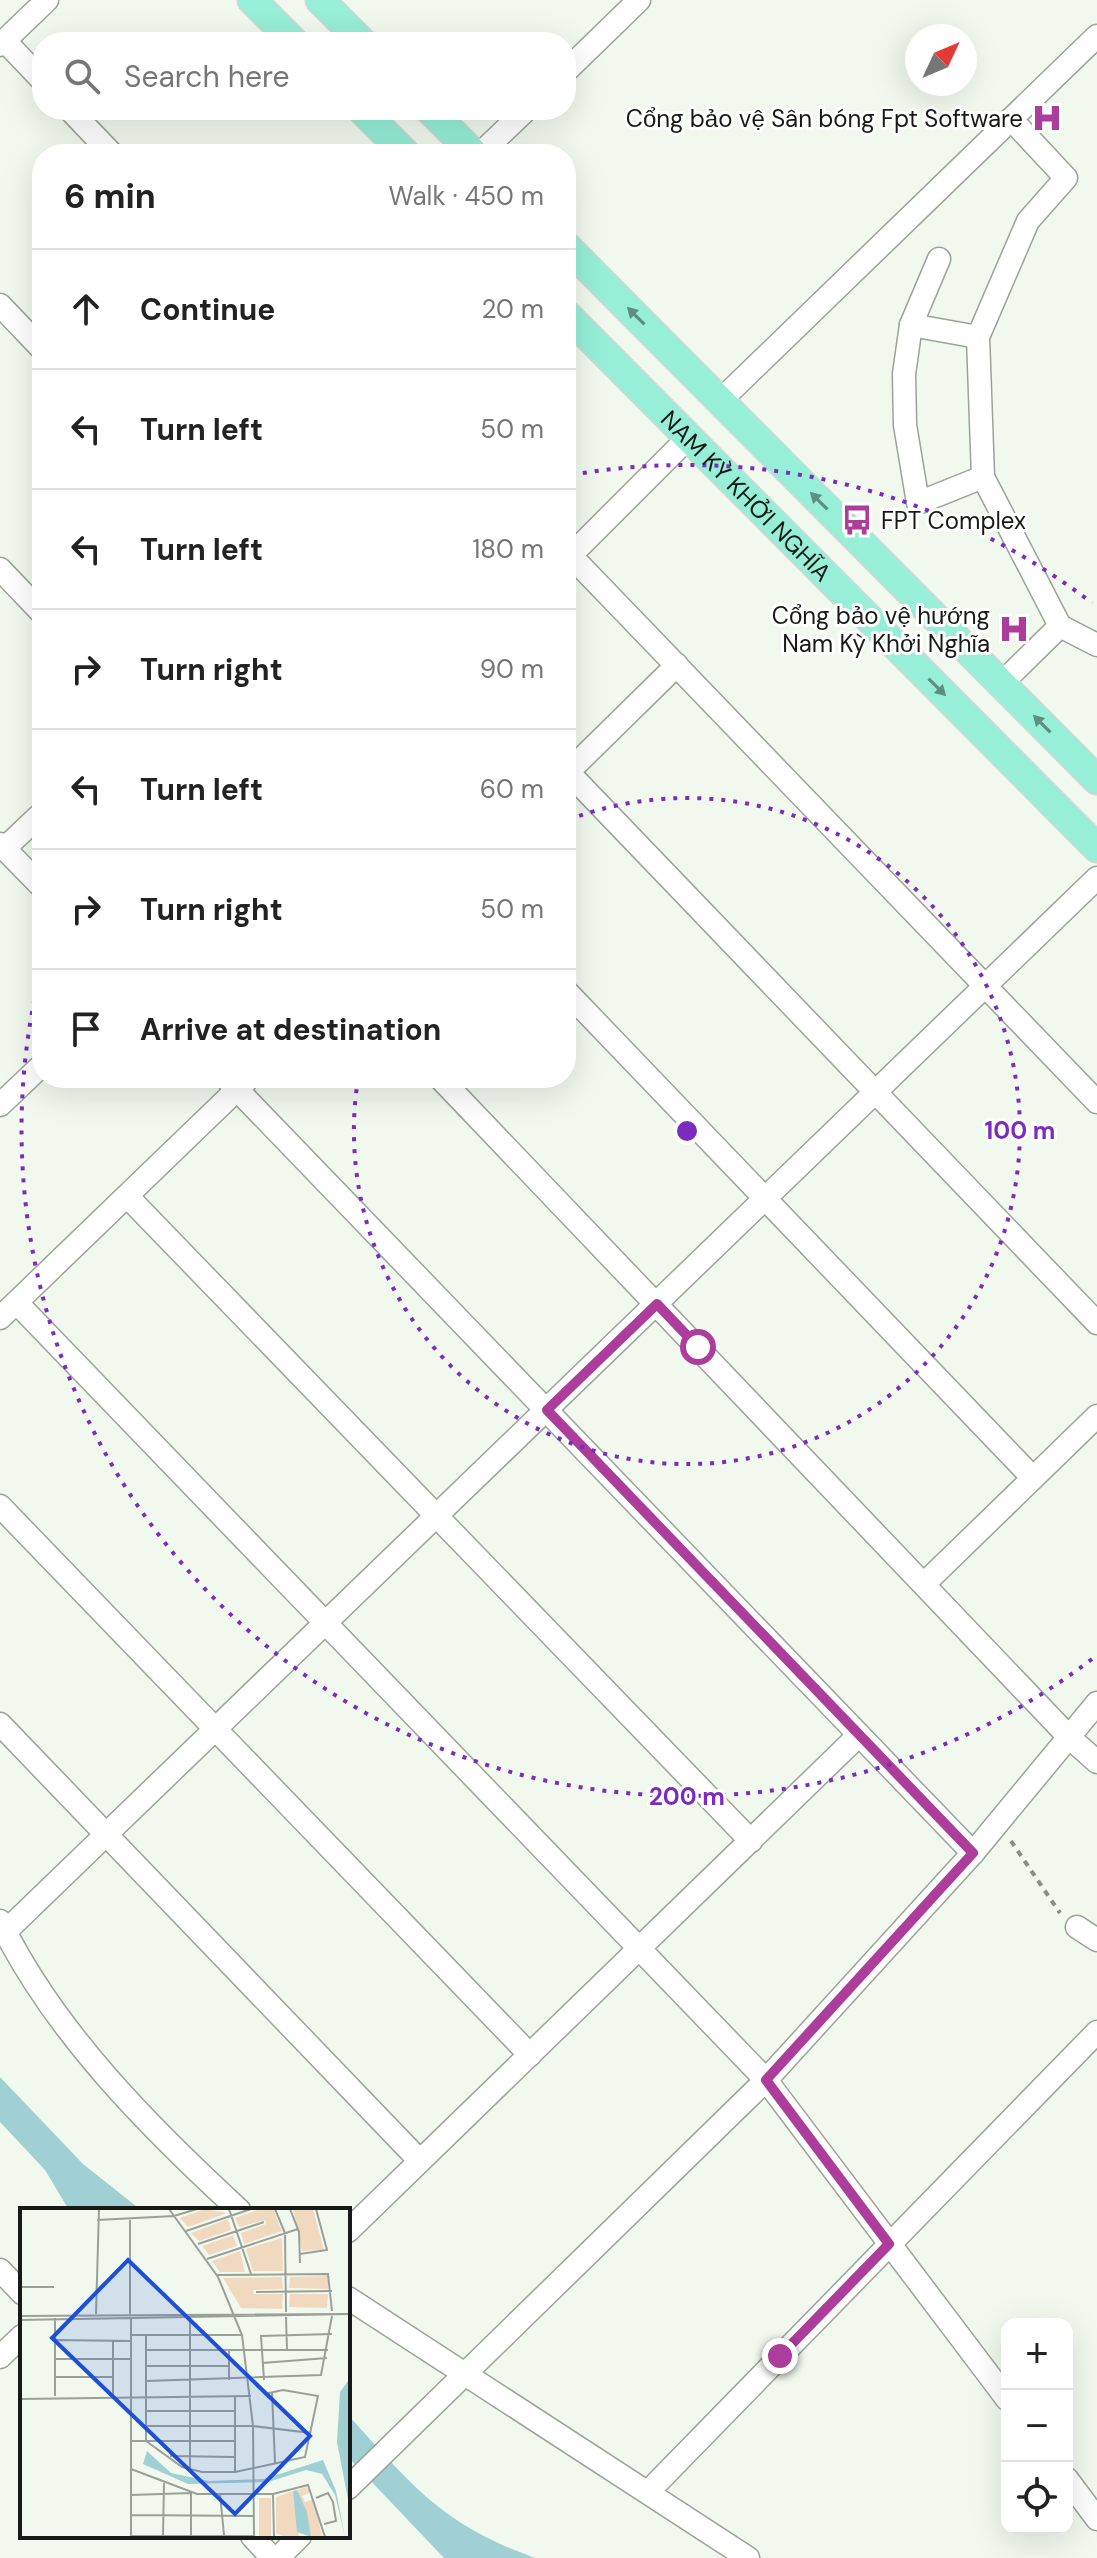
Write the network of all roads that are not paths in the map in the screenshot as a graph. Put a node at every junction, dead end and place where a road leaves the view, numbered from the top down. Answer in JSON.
{"nodes":[{"id":1,"x":47,"y":0,"type":"edge"},
{"id":2,"x":252,"y":0,"type":"edge"},
{"id":3,"x":320,"y":0,"type":"edge"},
{"id":4,"x":639,"y":0,"type":"edge"},
{"id":5,"x":284,"y":32,"type":"edge"},
{"id":6,"x":352,"y":32,"type":"edge"},
{"id":7,"x":1097,"y":36,"type":"edge"},
{"id":8,"x":2,"y":43,"type":"edge"},
{"id":9,"x":576,"y":61,"type":"edge"},
{"id":10,"x":32,"y":71,"type":"edge"},
{"id":11,"x":1011,"y":119,"type":"junction"},
{"id":12,"x":80,"y":120,"type":"edge"},
{"id":13,"x":372,"y":120,"type":"edge"},
{"id":14,"x":441,"y":120,"type":"edge"},
{"id":15,"x":515,"y":120,"type":"edge"},
{"id":16,"x":102,"y":144,"type":"edge"},
{"id":17,"x":396,"y":144,"type":"edge"},
{"id":18,"x":466,"y":144,"type":"edge"},
{"id":19,"x":488,"y":144,"type":"edge"},
{"id":20,"x":576,"y":256,"type":"edge"},
{"id":21,"x":939,"y":259,"type":"dead end"},
{"id":22,"x":0,"y":305,"type":"edge"},
{"id":23,"x":576,"y":324,"type":"edge"},
{"id":24,"x":911,"y":325,"type":"junction"},
{"id":25,"x":978,"y":337,"type":"junction"},
{"id":26,"x":32,"y":339,"type":"edge"},
{"id":27,"x":720,"y":401,"type":"junction"},
{"id":28,"x":689,"y":437,"type":"junction"},
{"id":29,"x":983,"y":477,"type":"junction"},
{"id":30,"x":576,"y":549,"type":"edge"},
{"id":31,"x":576,"y":565,"type":"edge"},
{"id":32,"x":0,"y":569,"type":"edge"},
{"id":33,"x":32,"y":603,"type":"edge"},
{"id":34,"x":1060,"y":626,"type":"junction"},
{"id":35,"x":1097,"y":645,"type":"edge"},
{"id":36,"x":677,"y":665,"type":"junction"},
{"id":37,"x":1002,"y":683,"type":"junction"},
{"id":38,"x":576,"y":764,"type":"edge"},
{"id":39,"x":1097,"y":780,"type":"edge"},
{"id":40,"x":576,"y":782,"type":"edge"},
{"id":41,"x":32,"y":821,"type":"edge"},
{"id":42,"x":2,"y":846,"type":"edge"},
{"id":43,"x":1097,"y":848,"type":"edge"},
{"id":44,"x":32,"y":877,"type":"edge"},
{"id":45,"x":1097,"y":878,"type":"edge"},
{"id":46,"x":986,"y":987,"type":"junction"},
{"id":47,"x":576,"y":1001,"type":"edge"},
{"id":48,"x":32,"y":1075,"type":"edge"},
{"id":49,"x":231,"y":1088,"type":"edge"},
{"id":50,"x":243,"y":1088,"type":"edge"},
{"id":51,"x":450,"y":1088,"type":"edge"},
{"id":52,"x":877,"y":1091,"type":"junction"},
{"id":53,"x":1097,"y":1102,"type":"edge"},
{"id":54,"x":0,"y":1105,"type":"edge"},
{"id":55,"x":127,"y":1196,"type":"junction"},
{"id":56,"x":765,"y":1198,"type":"junction"},
{"id":57,"x":17,"y":1303,"type":"junction"},
{"id":58,"x":657,"y":1304,"type":"junction"},
{"id":59,"x":0,"y":1318,"type":"edge"},
{"id":60,"x":1097,"y":1323,"type":"edge"},
{"id":61,"x":547,"y":1410,"type":"junction"},
{"id":62,"x":1097,"y":1416,"type":"edge"},
{"id":63,"x":1033,"y":1478,"type":"junction"},
{"id":64,"x":0,"y":1506,"type":"edge"},
{"id":65,"x":436,"y":1516,"type":"junction"},
{"id":66,"x":924,"y":1584,"type":"junction"},
{"id":67,"x":327,"y":1623,"type":"junction"},
{"id":68,"x":1097,"y":1703,"type":"edge"},
{"id":69,"x":0,"y":1724,"type":"edge"},
{"id":70,"x":216,"y":1729,"type":"junction"},
{"id":71,"x":859,"y":1735,"type":"junction"},
{"id":72,"x":1070,"y":1738,"type":"junction"},
{"id":73,"x":1097,"y":1762,"type":"edge"},
{"id":74,"x":106,"y":1835,"type":"junction"},
{"id":75,"x":751,"y":1841,"type":"junction"},
{"id":76,"x":973,"y":1853,"type":"junction"},
{"id":77,"x":3,"y":1927,"type":"edge"},
{"id":78,"x":1077,"y":1927,"type":"road end"},
{"id":79,"x":1097,"y":1940,"type":"edge"},
{"id":80,"x":641,"y":1949,"type":"junction"},
{"id":81,"x":1097,"y":2032,"type":"edge"},
{"id":82,"x":530,"y":2055,"type":"junction"},
{"id":83,"x":766,"y":2080,"type":"junction"},
{"id":84,"x":420,"y":2161,"type":"junction"},
{"id":85,"x":237,"y":2208,"type":"edge"},
{"id":86,"x":350,"y":2229,"type":"edge"},
{"id":87,"x":889,"y":2244,"type":"junction"},
{"id":88,"x":0,"y":2270,"type":"edge"},
{"id":89,"x":20,"y":2291,"type":"edge"},
{"id":90,"x":350,"y":2299,"type":"edge"},
{"id":91,"x":20,"y":2338,"type":"edge"},
{"id":92,"x":0,"y":2357,"type":"edge"},
{"id":93,"x":466,"y":2373,"type":"junction"},
{"id":94,"x":1001,"y":2391,"type":"edge"},
{"id":95,"x":350,"y":2486,"type":"edge"},
{"id":96,"x":1073,"y":2487,"type":"edge"},
{"id":97,"x":649,"y":2491,"type":"junction"},
{"id":98,"x":1097,"y":2519,"type":"edge"},
{"id":99,"x":254,"y":2538,"type":"edge"},
{"id":100,"x":298,"y":2538,"type":"edge"},
{"id":101,"x":272,"y":2558,"type":"edge"},
{"id":102,"x":278,"y":2558,"type":"edge"},
{"id":103,"x":748,"y":2558,"type":"edge"}],
"edges":[{"from":1,"to":8,"type":"street"},
{"from":2,"to":5,"type":"main road"},
{"from":3,"to":6,"type":"main road"},
{"from":4,"to":9,"type":"street"},
{"from":7,"to":11,"type":"street"},
{"from":8,"to":10,"type":"street"},
{"from":11,"to":25,"type":"street"},
{"from":11,"to":27,"type":"street"},
{"from":12,"to":16,"type":"street"},
{"from":13,"to":17,"type":"main road"},
{"from":14,"to":18,"type":"main road"},
{"from":15,"to":19,"type":"street"},
{"from":27,"to":20,"type":"main road","one_way":true},
{"from":21,"to":24,"type":"street"},
{"from":22,"to":26,"type":"street"},
{"from":23,"to":28,"type":"main road","name":"NAM KỲ KHỞI NGHĨA"},
{"from":24,"to":25,"type":"street"},
{"from":24,"to":29,"type":"street"},
{"from":25,"to":29,"type":"street"},
{"from":37,"to":27,"type":"main road","one_way":true},
{"from":28,"to":30,"type":"street"},
{"from":28,"to":43,"type":"main road","name":"NAM KỲ KHỞI NGHĨA","one_way":true},
{"from":29,"to":34,"type":"street"},
{"from":31,"to":36,"type":"street"},
{"from":32,"to":33,"type":"street"},
{"from":34,"to":35,"type":"street"},
{"from":34,"to":37,"type":"street"},
{"from":36,"to":38,"type":"street"},
{"from":36,"to":46,"type":"street"},
{"from":39,"to":37,"type":"main road","one_way":true},
{"from":40,"to":52,"type":"street"},
{"from":41,"to":42,"type":"street"},
{"from":42,"to":44,"type":"street"},
{"from":45,"to":46,"type":"street"},
{"from":46,"to":52,"type":"street"},
{"from":46,"to":53,"type":"street"},
{"from":47,"to":56,"type":"street"},
{"from":48,"to":54,"type":"street"},
{"from":49,"to":55,"type":"street"},
{"from":50,"to":61,"type":"street"},
{"from":51,"to":58,"type":"street"},
{"from":52,"to":56,"type":"street"},
{"from":52,"to":60,"type":"street"},
{"from":55,"to":57,"type":"street"},
{"from":55,"to":65,"type":"street"},
{"from":56,"to":58,"type":"street"},
{"from":56,"to":63,"type":"street"},
{"from":57,"to":59,"type":"street"},
{"from":57,"to":67,"type":"street"},
{"from":58,"to":61,"type":"street"},
{"from":58,"to":66,"type":"street"},
{"from":61,"to":65,"type":"street"},
{"from":61,"to":71,"type":"street"},
{"from":62,"to":63,"type":"street"},
{"from":63,"to":66,"type":"street"},
{"from":64,"to":70,"type":"street"},
{"from":65,"to":67,"type":"street"},
{"from":65,"to":75,"type":"street"},
{"from":66,"to":72,"type":"street"},
{"from":67,"to":70,"type":"street"},
{"from":67,"to":80,"type":"street"},
{"from":68,"to":72,"type":"street"},
{"from":69,"to":74,"type":"street"},
{"from":70,"to":74,"type":"street"},
{"from":70,"to":82,"type":"street"},
{"from":71,"to":75,"type":"street"},
{"from":71,"to":76,"type":"street"},
{"from":72,"to":73,"type":"street"},
{"from":72,"to":76,"type":"street"},
{"from":74,"to":77,"type":"street"},
{"from":74,"to":84,"type":"street"},
{"from":75,"to":80,"type":"street"},
{"from":76,"to":83,"type":"street"},
{"from":77,"to":85,"type":"street"},
{"from":78,"to":79,"type":"street"},
{"from":80,"to":82,"type":"street"},
{"from":80,"to":83,"type":"street"},
{"from":81,"to":87,"type":"street"},
{"from":82,"to":84,"type":"street"},
{"from":83,"to":87,"type":"street"},
{"from":83,"to":93,"type":"street"},
{"from":84,"to":86,"type":"street"},
{"from":87,"to":94,"type":"street"},
{"from":87,"to":97,"type":"street"},
{"from":88,"to":89,"type":"street"},
{"from":90,"to":93,"type":"street"},
{"from":91,"to":92,"type":"street"},
{"from":93,"to":95,"type":"street"},
{"from":93,"to":97,"type":"street"},
{"from":96,"to":98,"type":"street"},
{"from":97,"to":103,"type":"street"},
{"from":99,"to":101,"type":"street"},
{"from":100,"to":102,"type":"street"}]}
